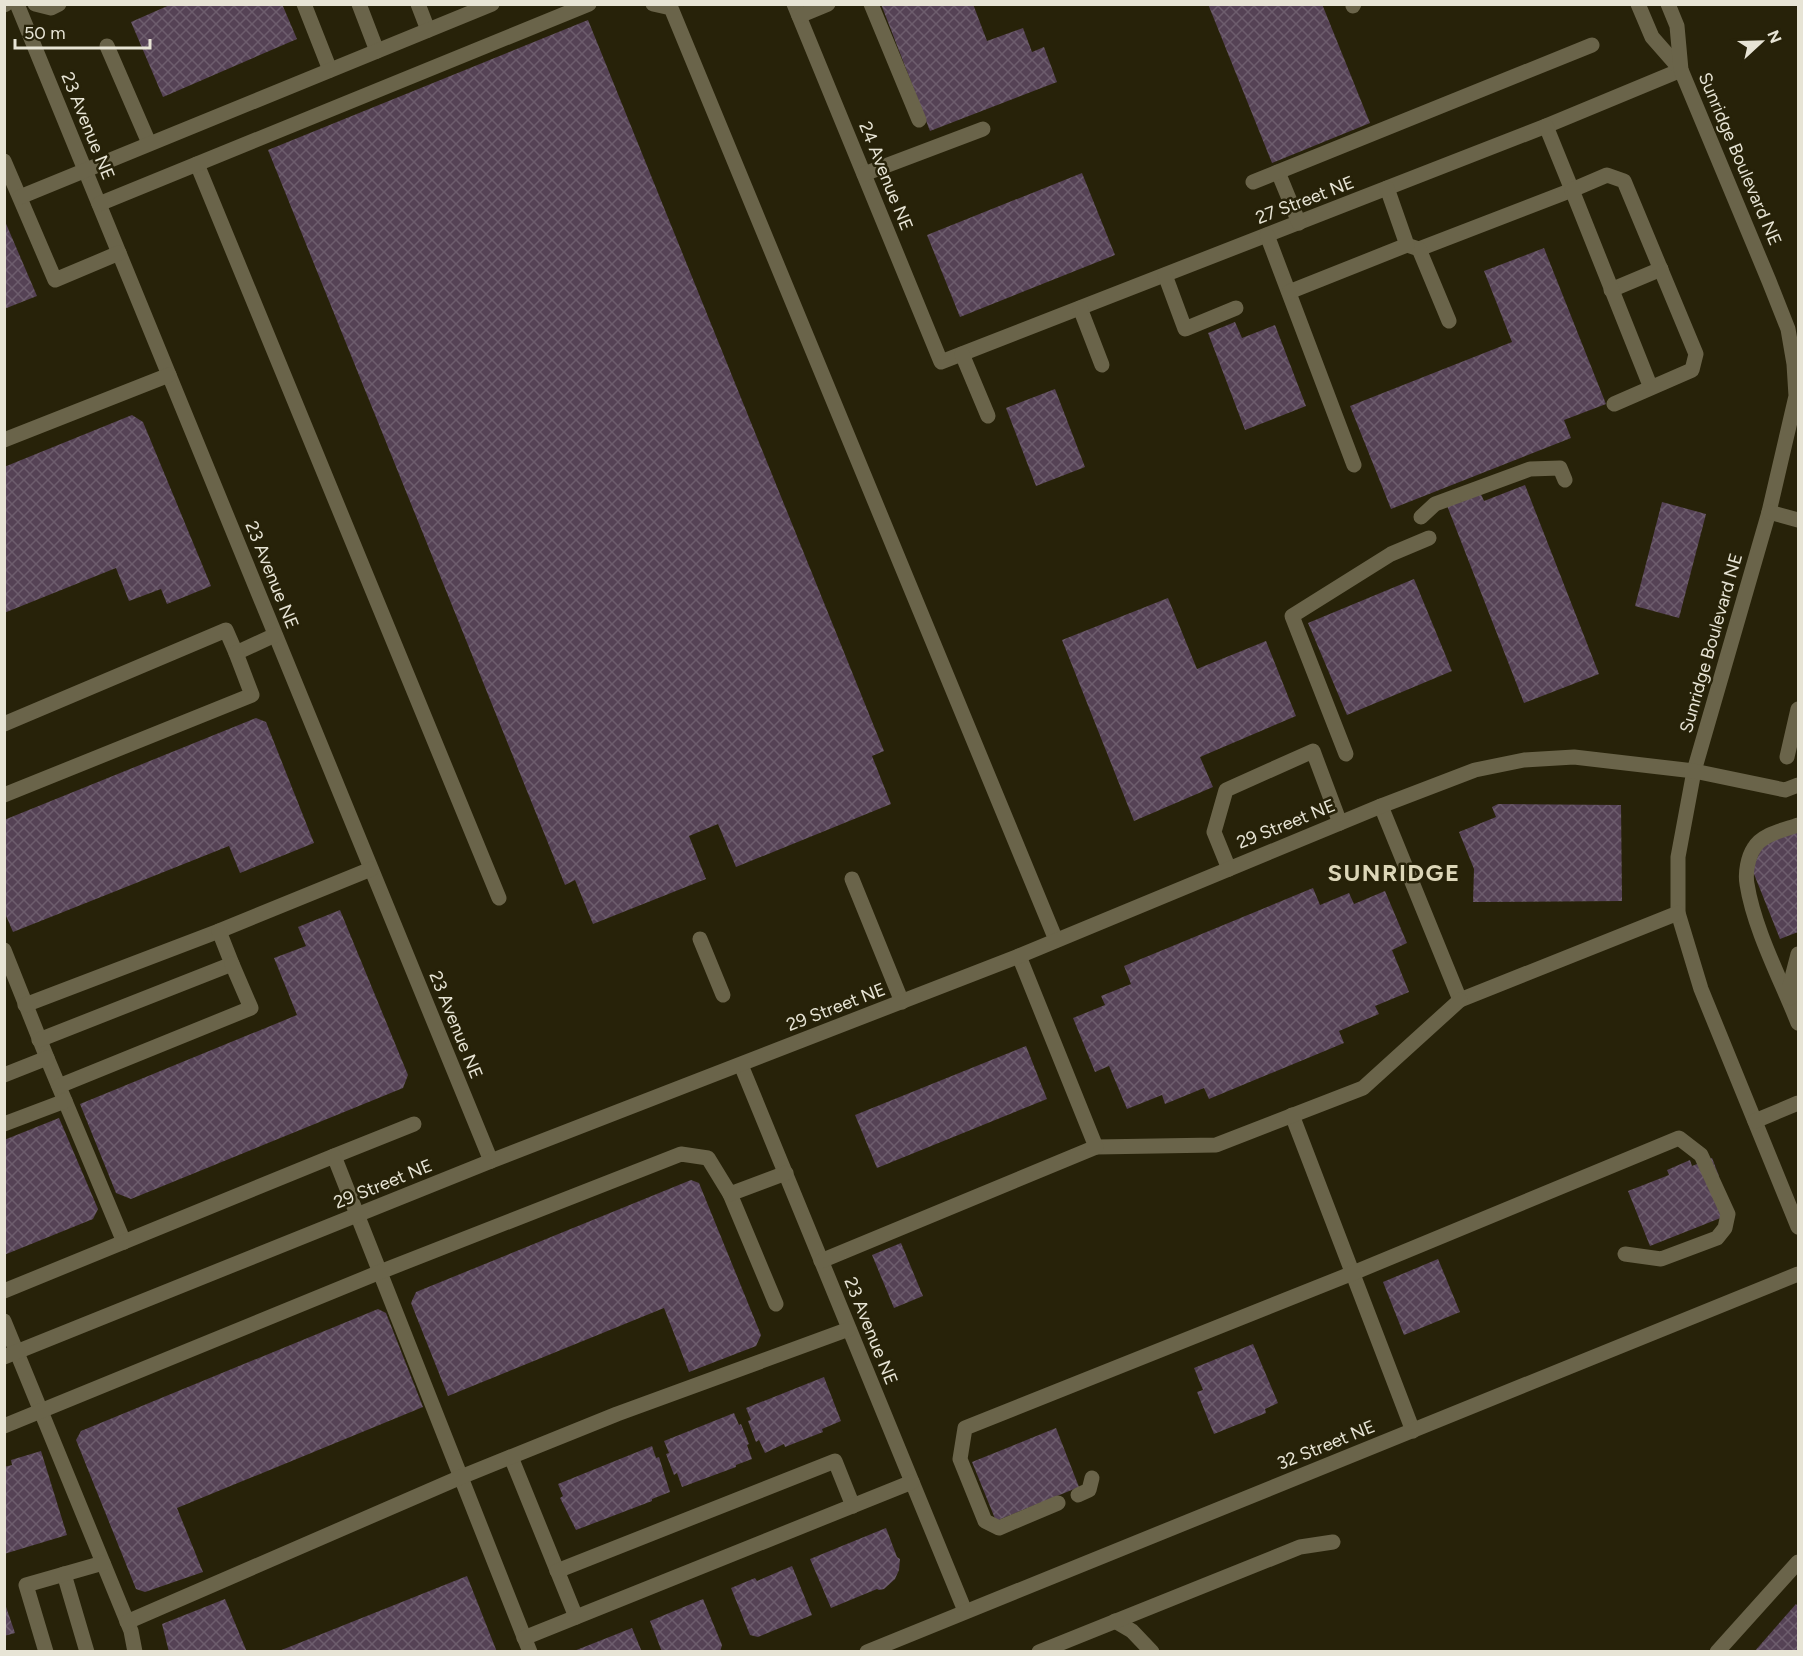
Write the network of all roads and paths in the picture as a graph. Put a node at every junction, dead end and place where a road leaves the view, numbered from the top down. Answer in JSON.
{"nodes":[{"id":1,"x":17,"y":4,"type":"edge"},
{"id":2,"x":35,"y":4,"type":"edge"},
{"id":3,"x":59,"y":4,"type":"edge"},
{"id":4,"x":304,"y":4,"type":"edge"},
{"id":5,"x":359,"y":4,"type":"edge"},
{"id":6,"x":417,"y":4,"type":"edge"},
{"id":7,"x":492,"y":4,"type":"edge"},
{"id":8,"x":589,"y":4,"type":"edge"},
{"id":9,"x":653,"y":4,"type":"edge"},
{"id":10,"x":828,"y":4,"type":"edge"},
{"id":11,"x":871,"y":4,"type":"edge"},
{"id":12,"x":1638,"y":4,"type":"edge"},
{"id":13,"x":1668,"y":4,"type":"edge"},
{"id":14,"x":473,"y":8,"type":"edge"},
{"id":15,"x":797,"y":10,"type":"edge"},
{"id":16,"x":428,"y":30,"type":"junction"},
{"id":17,"x":1592,"y":45,"type":"dead end"},
{"id":18,"x":107,"y":46,"type":"dead end"},
{"id":19,"x":378,"y":51,"type":"junction"},
{"id":20,"x":330,"y":70,"type":"junction"},
{"id":21,"x":1682,"y":70,"type":"junction"},
{"id":22,"x":919,"y":120,"type":"dead end"},
{"id":23,"x":1546,"y":126,"type":"junction"},
{"id":24,"x":983,"y":129,"type":"dead end"},
{"id":25,"x":148,"y":143,"type":"junction"},
{"id":26,"x":4,"y":161,"type":"edge"},
{"id":27,"x":197,"y":164,"type":"junction"},
{"id":28,"x":85,"y":169,"type":"junction"},
{"id":29,"x":1278,"y":172,"type":"junction"},
{"id":30,"x":864,"y":174,"type":"junction"},
{"id":31,"x":1253,"y":182,"type":"dead end"},
{"id":32,"x":1387,"y":188,"type":"junction"},
{"id":33,"x":1572,"y":190,"type":"junction"},
{"id":34,"x":20,"y":197,"type":"junction"},
{"id":35,"x":99,"y":204,"type":"junction"},
{"id":36,"x":1299,"y":223,"type":"junction"},
{"id":37,"x":1267,"y":235,"type":"junction"},
{"id":38,"x":1413,"y":247,"type":"junction"},
{"id":39,"x":119,"y":253,"type":"junction"},
{"id":40,"x":1661,"y":269,"type":"junction"},
{"id":41,"x":1165,"y":275,"type":"junction"},
{"id":42,"x":1611,"y":290,"type":"junction"},
{"id":43,"x":1288,"y":292,"type":"junction"},
{"id":44,"x":1080,"y":308,"type":"junction"},
{"id":45,"x":1236,"y":309,"type":"dead end"},
{"id":46,"x":1449,"y":321,"type":"dead end"},
{"id":47,"x":962,"y":354,"type":"junction"},
{"id":48,"x":941,"y":362,"type":"joint"},
{"id":49,"x":1102,"y":365,"type":"dead end"},
{"id":50,"x":169,"y":375,"type":"junction"},
{"id":51,"x":1651,"y":388,"type":"junction"},
{"id":52,"x":1797,"y":396,"type":"edge"},
{"id":53,"x":1614,"y":404,"type":"dead end"},
{"id":54,"x":988,"y":416,"type":"dead end"},
{"id":55,"x":4,"y":440,"type":"edge"},
{"id":56,"x":1354,"y":465,"type":"dead end"},
{"id":57,"x":1565,"y":480,"type":"dead end"},
{"id":58,"x":1769,"y":512,"type":"junction"},
{"id":59,"x":1421,"y":518,"type":"dead end"},
{"id":60,"x":1798,"y":520,"type":"edge"},
{"id":61,"x":1429,"y":538,"type":"dead end"},
{"id":62,"x":276,"y":635,"type":"junction"},
{"id":63,"x":236,"y":653,"type":"junction"},
{"id":64,"x":1798,"y":709,"type":"edge"},
{"id":65,"x":4,"y":724,"type":"edge"},
{"id":66,"x":1346,"y":754,"type":"dead end"},
{"id":67,"x":1787,"y":757,"type":"dead end"},
{"id":68,"x":1694,"y":771,"type":"junction"},
{"id":69,"x":1798,"y":785,"type":"edge"},
{"id":70,"x":4,"y":795,"type":"edge"},
{"id":71,"x":1381,"y":806,"type":"junction"},
{"id":72,"x":1340,"y":823,"type":"junction"},
{"id":73,"x":1798,"y":825,"type":"edge"},
{"id":74,"x":371,"y":869,"type":"junction"},
{"id":75,"x":1229,"y":869,"type":"junction"},
{"id":76,"x":852,"y":879,"type":"dead end"},
{"id":77,"x":499,"y":898,"type":"dead end"},
{"id":78,"x":1678,"y":913,"type":"junction"},
{"id":79,"x":219,"y":931,"type":"junction"},
{"id":80,"x":699,"y":939,"type":"dead end"},
{"id":81,"x":1056,"y":940,"type":"junction"},
{"id":82,"x":4,"y":950,"type":"edge"},
{"id":83,"x":1798,"y":954,"type":"edge"},
{"id":84,"x":1019,"y":956,"type":"junction"},
{"id":85,"x":232,"y":964,"type":"junction"},
{"id":86,"x":11,"y":988,"type":"edge"},
{"id":87,"x":723,"y":995,"type":"dead end"},
{"id":88,"x":1460,"y":1000,"type":"junction"},
{"id":89,"x":1790,"y":1001,"type":"junction"},
{"id":90,"x":902,"y":1002,"type":"junction"},
{"id":91,"x":25,"y":1005,"type":"junction"},
{"id":92,"x":1798,"y":1016,"type":"edge"},
{"id":93,"x":1798,"y":1023,"type":"edge"},
{"id":94,"x":39,"y":1040,"type":"junction"},
{"id":95,"x":47,"y":1058,"type":"junction"},
{"id":96,"x":741,"y":1065,"type":"junction"},
{"id":97,"x":4,"y":1075,"type":"edge"},
{"id":98,"x":59,"y":1086,"type":"junction"},
{"id":99,"x":65,"y":1101,"type":"junction"},
{"id":100,"x":1798,"y":1103,"type":"edge"},
{"id":101,"x":1292,"y":1115,"type":"junction"},
{"id":102,"x":1755,"y":1121,"type":"junction"},
{"id":103,"x":4,"y":1124,"type":"edge"},
{"id":104,"x":414,"y":1124,"type":"dead end"},
{"id":105,"x":1096,"y":1147,"type":"junction"},
{"id":106,"x":334,"y":1156,"type":"junction"},
{"id":107,"x":491,"y":1161,"type":"junction"},
{"id":108,"x":786,"y":1173,"type":"junction"},
{"id":109,"x":730,"y":1194,"type":"junction"},
{"id":110,"x":358,"y":1215,"type":"junction"},
{"id":111,"x":1798,"y":1227,"type":"edge"},
{"id":112,"x":124,"y":1242,"type":"junction"},
{"id":113,"x":1625,"y":1254,"type":"dead end"},
{"id":114,"x":821,"y":1261,"type":"junction"},
{"id":115,"x":380,"y":1272,"type":"junction"},
{"id":116,"x":1353,"y":1273,"type":"junction"},
{"id":117,"x":1798,"y":1274,"type":"edge"},
{"id":118,"x":4,"y":1291,"type":"edge"},
{"id":119,"x":776,"y":1304,"type":"dead end"},
{"id":120,"x":4,"y":1321,"type":"edge"},
{"id":121,"x":849,"y":1329,"type":"junction"},
{"id":122,"x":11,"y":1354,"type":"edge"},
{"id":123,"x":42,"y":1411,"type":"junction"},
{"id":124,"x":4,"y":1426,"type":"edge"},
{"id":125,"x":1413,"y":1431,"type":"junction"},
{"id":126,"x":512,"y":1456,"type":"junction"},
{"id":127,"x":461,"y":1477,"type":"junction"},
{"id":128,"x":1092,"y":1478,"type":"dead end"},
{"id":129,"x":912,"y":1482,"type":"junction"},
{"id":130,"x":1078,"y":1495,"type":"dead end"},
{"id":131,"x":1058,"y":1503,"type":"dead end"},
{"id":132,"x":853,"y":1506,"type":"junction"},
{"id":133,"x":1333,"y":1542,"type":"dead end"},
{"id":134,"x":1798,"y":1562,"type":"edge"},
{"id":135,"x":103,"y":1563,"type":"junction"},
{"id":136,"x":557,"y":1571,"type":"junction"},
{"id":137,"x":64,"y":1574,"type":"junction"},
{"id":138,"x":965,"y":1611,"type":"junction"},
{"id":139,"x":576,"y":1617,"type":"junction"},
{"id":140,"x":1115,"y":1621,"type":"junction"},
{"id":141,"x":127,"y":1622,"type":"junction"},
{"id":142,"x":527,"y":1645,"type":"edge"},
{"id":143,"x":46,"y":1652,"type":"edge"},
{"id":144,"x":87,"y":1652,"type":"edge"},
{"id":145,"x":135,"y":1652,"type":"edge"},
{"id":146,"x":867,"y":1652,"type":"edge"},
{"id":147,"x":1039,"y":1652,"type":"edge"},
{"id":148,"x":1152,"y":1652,"type":"edge"},
{"id":149,"x":1718,"y":1652,"type":"edge"}],
"edges":[{"from":1,"to":28,"type":"street","name":"23 Avenue NE"},
{"from":2,"to":3,"type":"street"},
{"from":4,"to":20,"type":"street"},
{"from":5,"to":19,"type":"street"},
{"from":6,"to":16,"type":"street"},
{"from":7,"to":14,"type":"street"},
{"from":8,"to":27,"type":"street"},
{"from":9,"to":81,"type":"street"},
{"from":10,"to":15,"type":"street"},
{"from":11,"to":22,"type":"street"},
{"from":12,"to":21,"type":"street","name":"Sunridge Boulevard NE"},
{"from":13,"to":21,"type":"street","name":"Sunridge Boulevard NE"},
{"from":14,"to":16,"type":"street"},
{"from":15,"to":30,"type":"street","name":"24 Avenue NE"},
{"from":16,"to":19,"type":"street"},
{"from":17,"to":29,"type":"street"},
{"from":18,"to":25,"type":"street"},
{"from":19,"to":20,"type":"street"},
{"from":20,"to":25,"type":"street"},
{"from":21,"to":23,"type":"street","name":"27 Street NE"},
{"from":21,"to":52,"type":"street","name":"Sunridge Boulevard NE"},
{"from":23,"to":32,"type":"street","name":"27 Street NE"},
{"from":23,"to":33,"type":"street"},
{"from":24,"to":30,"type":"street"},
{"from":25,"to":28,"type":"street"},
{"from":26,"to":34,"type":"street"},
{"from":27,"to":35,"type":"street"},
{"from":27,"to":77,"type":"street"},
{"from":28,"to":34,"type":"street"},
{"from":28,"to":35,"type":"street","name":"23 Avenue NE"},
{"from":29,"to":31,"type":"street"},
{"from":29,"to":36,"type":"street"},
{"from":30,"to":48,"type":"street","name":"24 Avenue NE"},
{"from":32,"to":36,"type":"street","name":"27 Street NE"},
{"from":32,"to":38,"type":"street"},
{"from":33,"to":38,"type":"street"},
{"from":33,"to":40,"type":"street"},
{"from":33,"to":42,"type":"street"},
{"from":34,"to":39,"type":"street"},
{"from":35,"to":39,"type":"street","name":"23 Avenue NE"},
{"from":36,"to":37,"type":"street","name":"27 Street NE"},
{"from":37,"to":41,"type":"street","name":"27 Street NE"},
{"from":37,"to":43,"type":"street"},
{"from":38,"to":43,"type":"street"},
{"from":38,"to":46,"type":"street"},
{"from":39,"to":50,"type":"street","name":"23 Avenue NE"},
{"from":40,"to":42,"type":"street"},
{"from":40,"to":51,"type":"street"},
{"from":41,"to":44,"type":"street","name":"27 Street NE"},
{"from":41,"to":45,"type":"street"},
{"from":42,"to":51,"type":"street"},
{"from":43,"to":56,"type":"street"},
{"from":44,"to":47,"type":"street","name":"27 Street NE"},
{"from":44,"to":49,"type":"street"},
{"from":47,"to":48,"type":"street","name":"27 Street NE"},
{"from":47,"to":54,"type":"street"},
{"from":50,"to":55,"type":"street"},
{"from":50,"to":62,"type":"street","name":"23 Avenue NE"},
{"from":51,"to":53,"type":"street"},
{"from":52,"to":58,"type":"street","name":"Sunridge Boulevard NE"},
{"from":57,"to":59,"type":"street"},
{"from":58,"to":60,"type":"street"},
{"from":58,"to":68,"type":"street","name":"Sunridge Boulevard NE"},
{"from":61,"to":66,"type":"street"},
{"from":62,"to":63,"type":"street"},
{"from":62,"to":74,"type":"street","name":"23 Avenue NE"},
{"from":63,"to":65,"type":"street"},
{"from":63,"to":70,"type":"street"},
{"from":64,"to":67,"type":"street"},
{"from":68,"to":69,"type":"street","name":"29 Street NE"},
{"from":68,"to":71,"type":"street","name":"29 Street NE"},
{"from":68,"to":78,"type":"street","name":"Sunridge Boulevard NE"},
{"from":71,"to":72,"type":"street","name":"29 Street NE"},
{"from":71,"to":88,"type":"street"},
{"from":72,"to":75,"type":"street","name":"29 Street NE"},
{"from":72,"to":75,"type":"street"},
{"from":73,"to":89,"type":"street"},
{"from":74,"to":79,"type":"street"},
{"from":74,"to":107,"type":"street","name":"23 Avenue NE"},
{"from":75,"to":81,"type":"street","name":"29 Street NE"},
{"from":76,"to":90,"type":"street"},
{"from":78,"to":88,"type":"street"},
{"from":78,"to":102,"type":"street","name":"Sunridge Boulevard NE"},
{"from":79,"to":85,"type":"street"},
{"from":79,"to":91,"type":"street"},
{"from":80,"to":87,"type":"street"},
{"from":81,"to":84,"type":"street","name":"29 Street NE"},
{"from":82,"to":86,"type":"street"},
{"from":83,"to":89,"type":"street"},
{"from":84,"to":90,"type":"street","name":"29 Street NE"},
{"from":84,"to":105,"type":"street"},
{"from":85,"to":94,"type":"street"},
{"from":85,"to":98,"type":"street"},
{"from":86,"to":91,"type":"street"},
{"from":88,"to":101,"type":"street"},
{"from":89,"to":92,"type":"street"},
{"from":89,"to":93,"type":"street"},
{"from":90,"to":96,"type":"street","name":"29 Street NE"},
{"from":91,"to":94,"type":"street"},
{"from":94,"to":95,"type":"street"},
{"from":95,"to":97,"type":"street"},
{"from":95,"to":98,"type":"street"},
{"from":96,"to":107,"type":"street","name":"29 Street NE"},
{"from":96,"to":108,"type":"street","name":"23 Avenue NE"},
{"from":98,"to":99,"type":"street"},
{"from":99,"to":103,"type":"street"},
{"from":99,"to":112,"type":"street"},
{"from":100,"to":102,"type":"street"},
{"from":101,"to":105,"type":"street"},
{"from":101,"to":116,"type":"street"},
{"from":102,"to":111,"type":"street","name":"Sunridge Boulevard NE"},
{"from":104,"to":106,"type":"street"},
{"from":105,"to":114,"type":"street"},
{"from":106,"to":110,"type":"street"},
{"from":106,"to":112,"type":"street"},
{"from":107,"to":110,"type":"street","name":"29 Street NE"},
{"from":108,"to":109,"type":"street"},
{"from":108,"to":114,"type":"street","name":"23 Avenue NE"},
{"from":109,"to":115,"type":"street"},
{"from":109,"to":119,"type":"street"},
{"from":110,"to":115,"type":"street"},
{"from":110,"to":122,"type":"street","name":"29 Street NE"},
{"from":112,"to":118,"type":"street"},
{"from":113,"to":116,"type":"street"},
{"from":114,"to":121,"type":"street","name":"23 Avenue NE"},
{"from":115,"to":123,"type":"street"},
{"from":115,"to":127,"type":"street"},
{"from":116,"to":125,"type":"street"},
{"from":116,"to":131,"type":"street"},
{"from":117,"to":125,"type":"street","name":"32 Street NE"},
{"from":120,"to":122,"type":"street"},
{"from":121,"to":126,"type":"street"},
{"from":121,"to":129,"type":"street","name":"23 Avenue NE"},
{"from":122,"to":123,"type":"street"},
{"from":123,"to":124,"type":"street"},
{"from":123,"to":135,"type":"street"},
{"from":125,"to":138,"type":"street","name":"32 Street NE"},
{"from":126,"to":127,"type":"street"},
{"from":126,"to":136,"type":"street"},
{"from":127,"to":141,"type":"street"},
{"from":127,"to":142,"type":"street"},
{"from":128,"to":130,"type":"street"},
{"from":129,"to":132,"type":"street"},
{"from":129,"to":138,"type":"street","name":"23 Avenue NE"},
{"from":132,"to":136,"type":"street"},
{"from":132,"to":139,"type":"street"},
{"from":133,"to":140,"type":"street"},
{"from":134,"to":149,"type":"street"},
{"from":135,"to":137,"type":"street"},
{"from":135,"to":141,"type":"street"},
{"from":136,"to":139,"type":"street"},
{"from":137,"to":143,"type":"street"},
{"from":137,"to":144,"type":"street"},
{"from":138,"to":146,"type":"street","name":"32 Street NE"},
{"from":139,"to":142,"type":"street"},
{"from":140,"to":147,"type":"street"},
{"from":140,"to":148,"type":"street"},
{"from":141,"to":145,"type":"street"}]}
